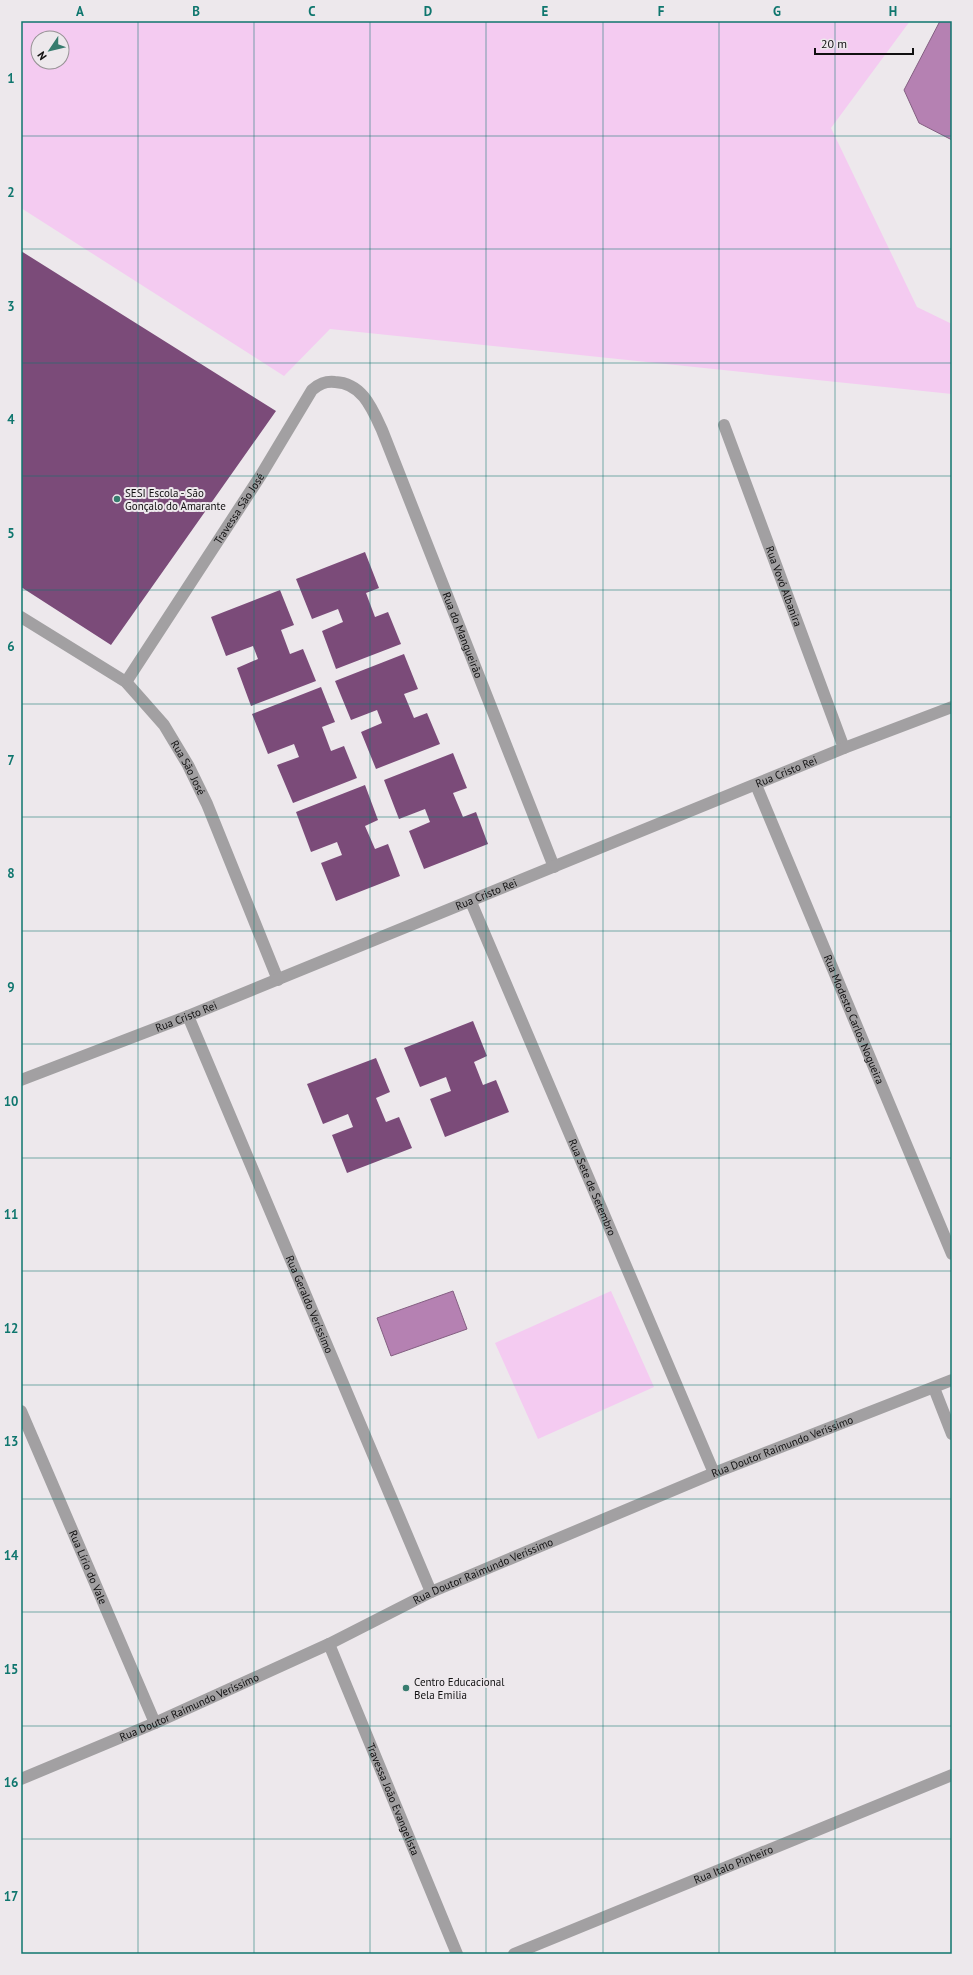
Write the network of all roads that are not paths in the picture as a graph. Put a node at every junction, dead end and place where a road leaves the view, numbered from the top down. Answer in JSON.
{"nodes":[{"id":1,"x":369,"y":404,"type":"joint"},
{"id":2,"x":724,"y":425,"type":"dead end"},
{"id":3,"x":21,"y":617,"type":"edge"},
{"id":4,"x":126,"y":682,"type":"junction"},
{"id":5,"x":952,"y":707,"type":"edge"},
{"id":6,"x":844,"y":748,"type":"junction"},
{"id":7,"x":756,"y":785,"type":"junction"},
{"id":8,"x":554,"y":867,"type":"junction"},
{"id":9,"x":471,"y":902,"type":"junction"},
{"id":10,"x":278,"y":980,"type":"junction"},
{"id":11,"x":188,"y":1016,"type":"junction"},
{"id":12,"x":21,"y":1080,"type":"edge"},
{"id":13,"x":952,"y":1254,"type":"edge"},
{"id":14,"x":952,"y":1380,"type":"edge"},
{"id":15,"x":934,"y":1388,"type":"junction"},
{"id":16,"x":21,"y":1411,"type":"edge"},
{"id":17,"x":952,"y":1434,"type":"edge"},
{"id":18,"x":714,"y":1473,"type":"junction"},
{"id":19,"x":431,"y":1592,"type":"junction"},
{"id":20,"x":329,"y":1644,"type":"junction"},
{"id":21,"x":155,"y":1723,"type":"junction"},
{"id":22,"x":952,"y":1775,"type":"edge"},
{"id":23,"x":21,"y":1779,"type":"edge"},
{"id":24,"x":457,"y":1954,"type":"edge"},
{"id":25,"x":514,"y":1954,"type":"edge"}],
"edges":[{"from":1,"to":4,"type":"street","name":"Travessa São José"},
{"from":1,"to":8,"type":"street","name":"Rua do Mangueirão"},
{"from":2,"to":6,"type":"street","name":"Rua Vovó Albanira"},
{"from":3,"to":4,"type":"street","name":"Rua São José"},
{"from":4,"to":10,"type":"street","name":"Rua São José"},
{"from":5,"to":6,"type":"street","name":"Rua Cristo Rei"},
{"from":6,"to":7,"type":"street","name":"Rua Cristo Rei"},
{"from":7,"to":8,"type":"street","name":"Rua Cristo Rei"},
{"from":7,"to":13,"type":"street","name":"Rua Modesto Carlos Nogueira"},
{"from":8,"to":9,"type":"street","name":"Rua Cristo Rei"},
{"from":9,"to":10,"type":"street","name":"Rua Cristo Rei"},
{"from":9,"to":18,"type":"street","name":"Rua Sete de Setembro"},
{"from":10,"to":11,"type":"street","name":"Rua Cristo Rei"},
{"from":11,"to":12,"type":"street","name":"Rua Cristo Rei"},
{"from":11,"to":19,"type":"street","name":"Rua Geraldo Veríssimo"},
{"from":14,"to":15,"type":"street","name":"Rua Doutor Raimundo Veríssimo"},
{"from":15,"to":17,"type":"street"},
{"from":15,"to":18,"type":"street","name":"Rua Doutor Raimundo Veríssimo"},
{"from":16,"to":21,"type":"street","name":"Rua Lírio do Vale"},
{"from":18,"to":19,"type":"street","name":"Rua Doutor Raimundo Veríssimo"},
{"from":19,"to":20,"type":"street","name":"Rua Doutor Raimundo Veríssimo"},
{"from":20,"to":21,"type":"street","name":"Rua Doutor Raimundo Veríssimo"},
{"from":20,"to":24,"type":"street","name":"Travessa João Evangelista"},
{"from":21,"to":23,"type":"street","name":"Rua Doutor Raimundo Veríssimo"},
{"from":22,"to":25,"type":"street","name":"Rua Italo Pinheiro"}]}
